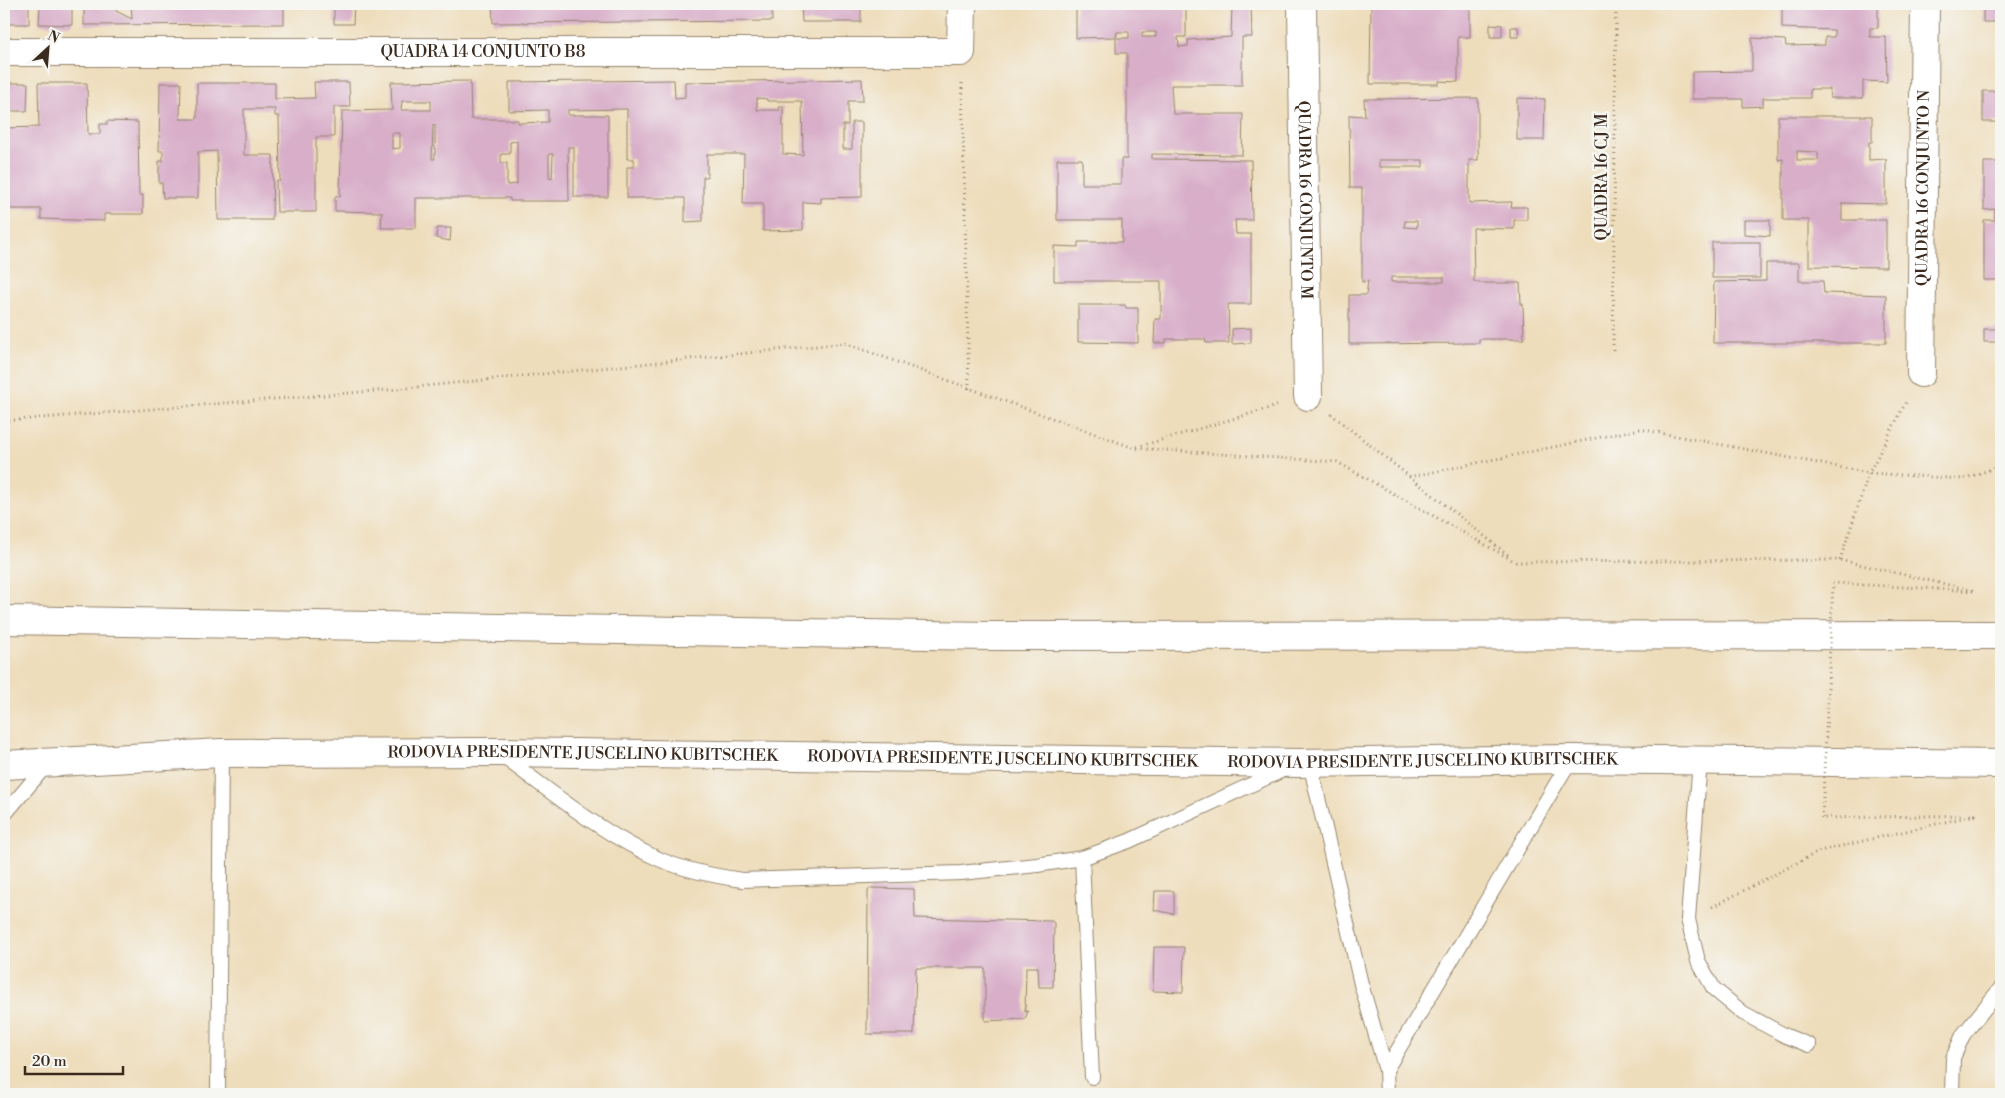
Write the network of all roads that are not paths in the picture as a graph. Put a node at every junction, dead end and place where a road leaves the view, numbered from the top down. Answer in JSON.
{"nodes":[{"id":1,"x":962,"y":4,"type":"edge"},
{"id":2,"x":1302,"y":4,"type":"edge"},
{"id":3,"x":1925,"y":4,"type":"edge"},
{"id":4,"x":4,"y":52,"type":"edge"},
{"id":5,"x":1921,"y":373,"type":"road end"},
{"id":6,"x":1308,"y":396,"type":"road end"},
{"id":7,"x":4,"y":620,"type":"edge"},
{"id":8,"x":2001,"y":635,"type":"edge"},
{"id":9,"x":496,"y":752,"type":"junction"},
{"id":10,"x":221,"y":753,"type":"junction"},
{"id":11,"x":1571,"y":759,"type":"junction"},
{"id":12,"x":1700,"y":760,"type":"junction"},
{"id":13,"x":48,"y":763,"type":"junction"},
{"id":14,"x":1304,"y":763,"type":"junction"},
{"id":15,"x":2001,"y":764,"type":"edge"},
{"id":16,"x":4,"y":766,"type":"edge"},
{"id":17,"x":4,"y":815,"type":"edge"},
{"id":18,"x":1082,"y":858,"type":"junction"},
{"id":19,"x":2001,"y":988,"type":"edge"},
{"id":20,"x":1809,"y":1045,"type":"dead end"},
{"id":21,"x":1386,"y":1070,"type":"junction"},
{"id":22,"x":1092,"y":1077,"type":"dead end"},
{"id":23,"x":218,"y":1094,"type":"edge"},
{"id":24,"x":1387,"y":1094,"type":"edge"},
{"id":25,"x":1952,"y":1094,"type":"edge"}],
"edges":[{"from":1,"to":4,"type":"main road","name":"QUADRA 14 CONJUNTO B8"},
{"from":2,"to":6,"type":"main road","name":"QUADRA 16 CONJUNTO M"},
{"from":3,"to":5,"type":"main road","name":"QUADRA 16 CONJUNTO N"},
{"from":7,"to":8,"type":"main road"},
{"from":9,"to":10,"type":"main road","name":"RODOVIA PRESIDENTE JUSCELINO KUBITSCHEK"},
{"from":9,"to":14,"type":"main road","name":"RODOVIA PRESIDENTE JUSCELINO KUBITSCHEK"},
{"from":9,"to":18,"type":"lane"},
{"from":10,"to":13,"type":"main road","name":"RODOVIA PRESIDENTE JUSCELINO KUBITSCHEK"},
{"from":10,"to":23,"type":"lane"},
{"from":11,"to":12,"type":"main road","name":"RODOVIA PRESIDENTE JUSCELINO KUBITSCHEK"},
{"from":11,"to":14,"type":"main road","name":"RODOVIA PRESIDENTE JUSCELINO KUBITSCHEK"},
{"from":11,"to":21,"type":"lane"},
{"from":12,"to":15,"type":"main road","name":"RODOVIA PRESIDENTE JUSCELINO KUBITSCHEK"},
{"from":12,"to":20,"type":"lane"},
{"from":13,"to":16,"type":"main road","name":"RODOVIA PRESIDENTE JUSCELINO KUBITSCHEK"},
{"from":13,"to":17,"type":"lane"},
{"from":14,"to":18,"type":"lane"},
{"from":14,"to":21,"type":"lane"},
{"from":18,"to":22,"type":"lane"},
{"from":19,"to":25,"type":"lane"},
{"from":21,"to":24,"type":"lane"}]}
